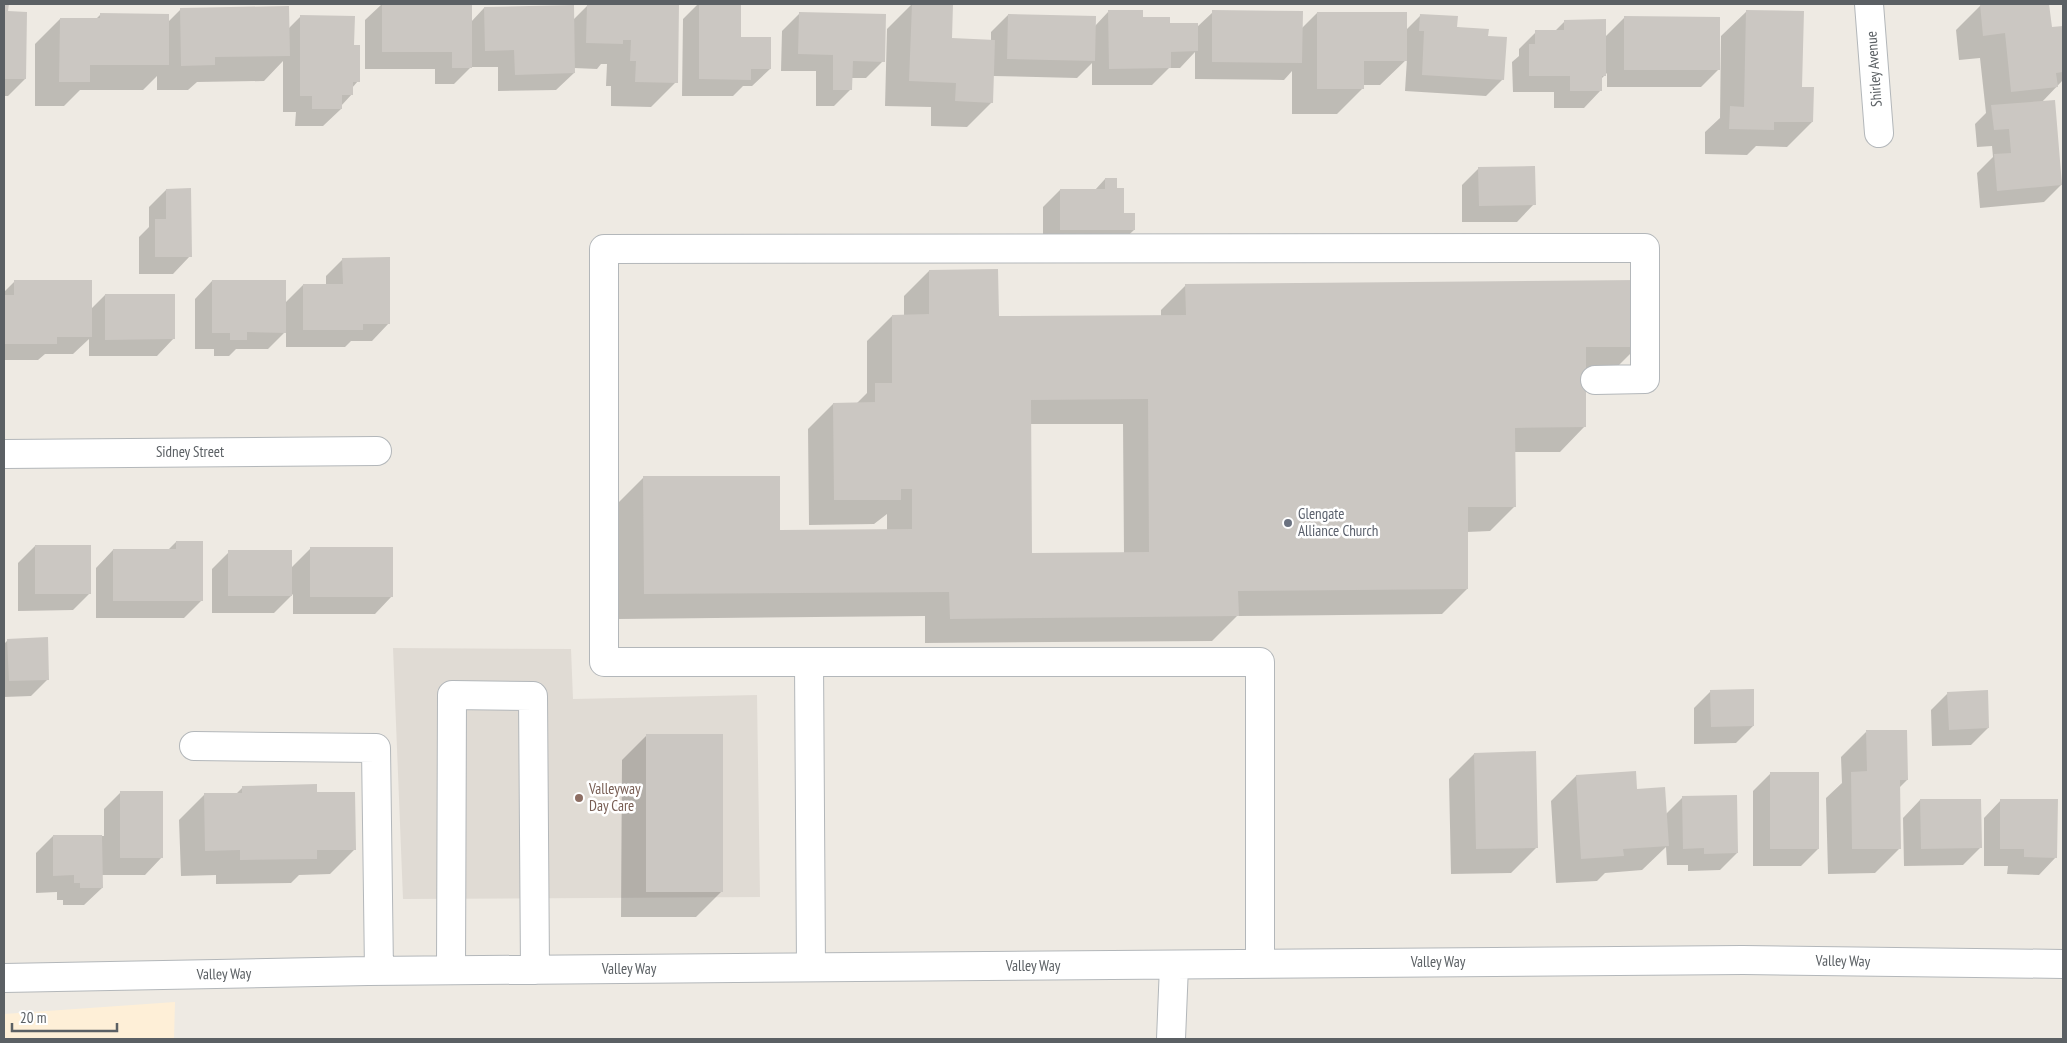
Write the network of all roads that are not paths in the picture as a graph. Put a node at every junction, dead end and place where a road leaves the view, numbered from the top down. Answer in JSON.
{"nodes":[{"id":1,"x":1870,"y":4,"type":"edge"},
{"id":2,"x":1879,"y":133,"type":"dead end"},
{"id":3,"x":1594,"y":380,"type":"dead end"},
{"id":4,"x":377,"y":451,"type":"dead end"},
{"id":5,"x":4,"y":454,"type":"edge"},
{"id":6,"x":809,"y":662,"type":"junction"},
{"id":7,"x":194,"y":746,"type":"dead end"},
{"id":8,"x":1260,"y":964,"type":"junction"},
{"id":9,"x":2063,"y":964,"type":"edge"},
{"id":10,"x":1174,"y":966,"type":"junction"},
{"id":11,"x":811,"y":967,"type":"junction"},
{"id":12,"x":451,"y":970,"type":"junction"},
{"id":13,"x":535,"y":970,"type":"junction"},
{"id":14,"x":379,"y":971,"type":"junction"},
{"id":15,"x":4,"y":978,"type":"edge"},
{"id":16,"x":1171,"y":1039,"type":"edge"}],
"edges":[{"from":1,"to":2,"type":"street","name":"Shirley Avenue"},
{"from":3,"to":6,"type":"street"},
{"from":4,"to":5,"type":"street","name":"Sidney Street"},
{"from":6,"to":8,"type":"street"},
{"from":6,"to":11,"type":"street"},
{"from":7,"to":14,"type":"street"},
{"from":8,"to":9,"type":"street","name":"Valley Way"},
{"from":8,"to":10,"type":"street","name":"Valley Way"},
{"from":10,"to":11,"type":"street","name":"Valley Way"},
{"from":10,"to":16,"type":"street"},
{"from":11,"to":13,"type":"street","name":"Valley Way"},
{"from":12,"to":13,"type":"street","name":"Valley Way"},
{"from":12,"to":13,"type":"street"},
{"from":12,"to":14,"type":"street","name":"Valley Way"},
{"from":14,"to":15,"type":"street","name":"Valley Way"}]}
